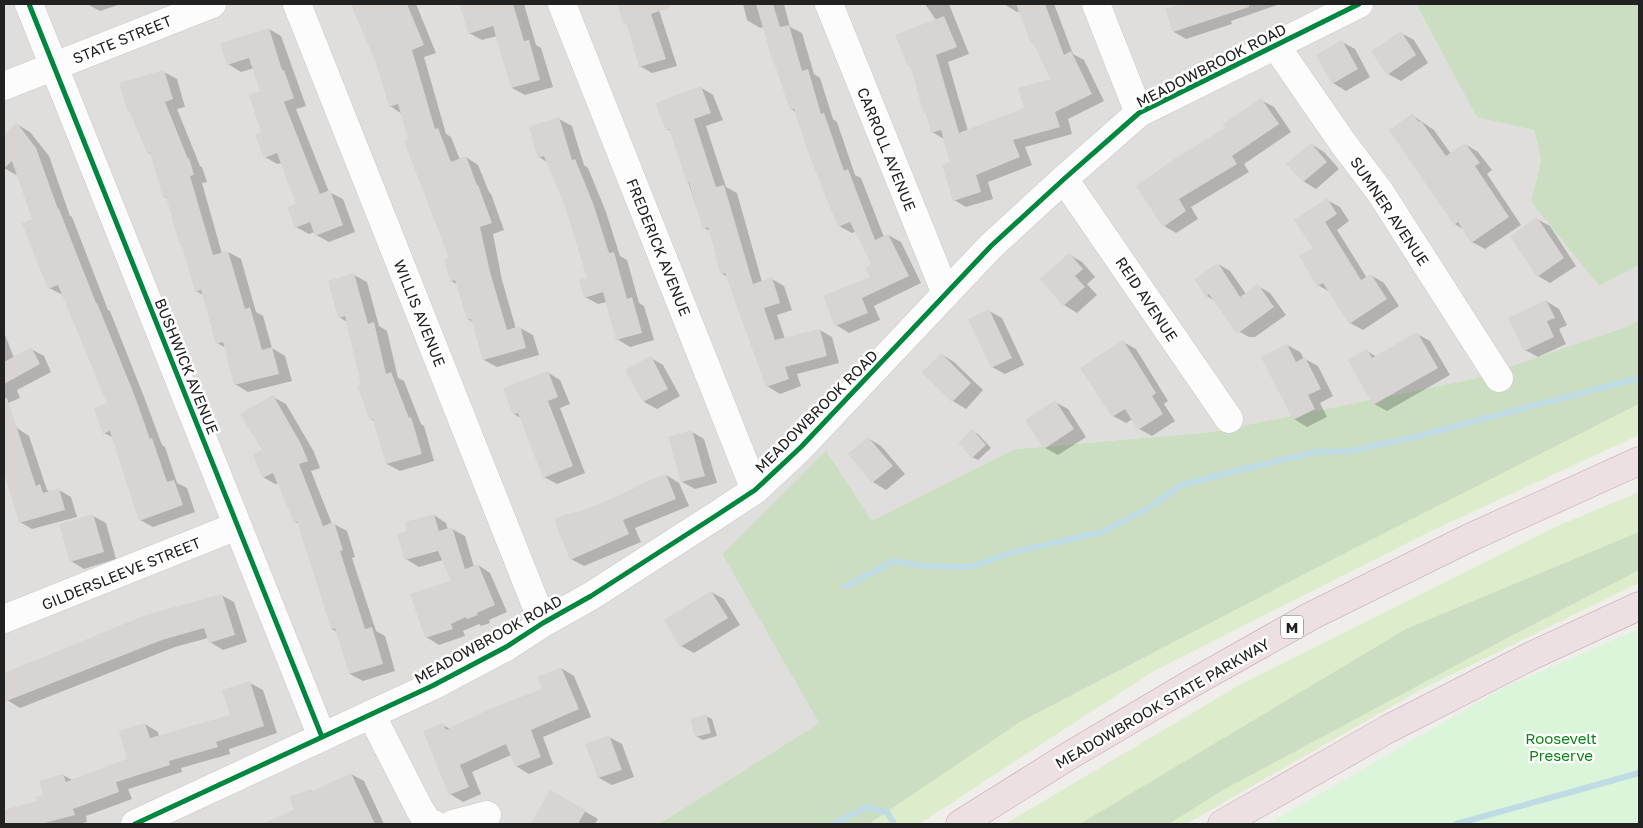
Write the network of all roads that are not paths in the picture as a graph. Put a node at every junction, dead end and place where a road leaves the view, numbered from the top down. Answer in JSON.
{"nodes":[{"id":1,"x":30,"y":4,"type":"edge"},
{"id":2,"x":212,"y":4,"type":"edge"},
{"id":3,"x":297,"y":4,"type":"edge"},
{"id":4,"x":562,"y":4,"type":"edge"},
{"id":5,"x":829,"y":4,"type":"edge"},
{"id":6,"x":1096,"y":4,"type":"edge"},
{"id":7,"x":1359,"y":4,"type":"edge"},
{"id":8,"x":1276,"y":46,"type":"junction"},
{"id":9,"x":54,"y":66,"type":"junction"},
{"id":10,"x":4,"y":86,"type":"edge"},
{"id":11,"x":1139,"y":113,"type":"junction"},
{"id":12,"x":1064,"y":179,"type":"junction"},
{"id":13,"x":946,"y":294,"type":"junction"},
{"id":14,"x":1499,"y":378,"type":"dead end"},
{"id":15,"x":1229,"y":419,"type":"dead end"},
{"id":16,"x":1639,"y":461,"type":"edge"},
{"id":17,"x":755,"y":490,"type":"junction"},
{"id":18,"x":238,"y":526,"type":"junction"},
{"id":19,"x":1639,"y":606,"type":"edge"},
{"id":20,"x":5,"y":614,"type":"edge"},
{"id":21,"x":543,"y":623,"type":"junction"},
{"id":22,"x":372,"y":714,"type":"junction"},
{"id":23,"x":322,"y":738,"type":"junction"},
{"id":24,"x":488,"y":816,"type":"dead end"},
{"id":25,"x":147,"y":822,"type":"edge"},
{"id":26,"x":434,"y":824,"type":"edge"},
{"id":27,"x":453,"y":824,"type":"edge"},
{"id":28,"x":960,"y":824,"type":"edge"},
{"id":29,"x":1222,"y":824,"type":"edge"}],
"edges":[{"from":1,"to":9,"type":"street","name":"BUSHWICK AVENUE"},
{"from":2,"to":9,"type":"street","name":"STATE STREET"},
{"from":3,"to":21,"type":"street","name":"WILLIS AVENUE"},
{"from":4,"to":17,"type":"street","name":"FREDERICK AVENUE"},
{"from":5,"to":13,"type":"street","name":"CARROLL AVENUE"},
{"from":6,"to":11,"type":"street"},
{"from":7,"to":8,"type":"street","name":"MEADOWBROOK ROAD"},
{"from":8,"to":11,"type":"street","name":"MEADOWBROOK ROAD"},
{"from":8,"to":14,"type":"street","name":"SUMNER AVENUE"},
{"from":9,"to":10,"type":"street","name":"STATE STREET"},
{"from":9,"to":18,"type":"street","name":"BUSHWICK AVENUE"},
{"from":11,"to":12,"type":"street","name":"MEADOWBROOK ROAD"},
{"from":12,"to":13,"type":"street","name":"MEADOWBROOK ROAD"},
{"from":12,"to":15,"type":"street","name":"REID AVENUE"},
{"from":13,"to":17,"type":"street","name":"MEADOWBROOK ROAD"},
{"from":16,"to":28,"type":"highway","name":"MEADOWBROOK STATE PARKWAY","number":"M"},
{"from":17,"to":21,"type":"street","name":"MEADOWBROOK ROAD"},
{"from":18,"to":20,"type":"street","name":"GILDERSLEEVE STREET"},
{"from":18,"to":23,"type":"street","name":"BUSHWICK AVENUE"},
{"from":19,"to":29,"type":"highway"},
{"from":21,"to":22,"type":"street","name":"MEADOWBROOK ROAD"},
{"from":22,"to":23,"type":"street","name":"MEADOWBROOK ROAD"},
{"from":22,"to":26,"type":"street"},
{"from":23,"to":25,"type":"street","name":"MEADOWBROOK ROAD"},
{"from":24,"to":27,"type":"street"}]}
